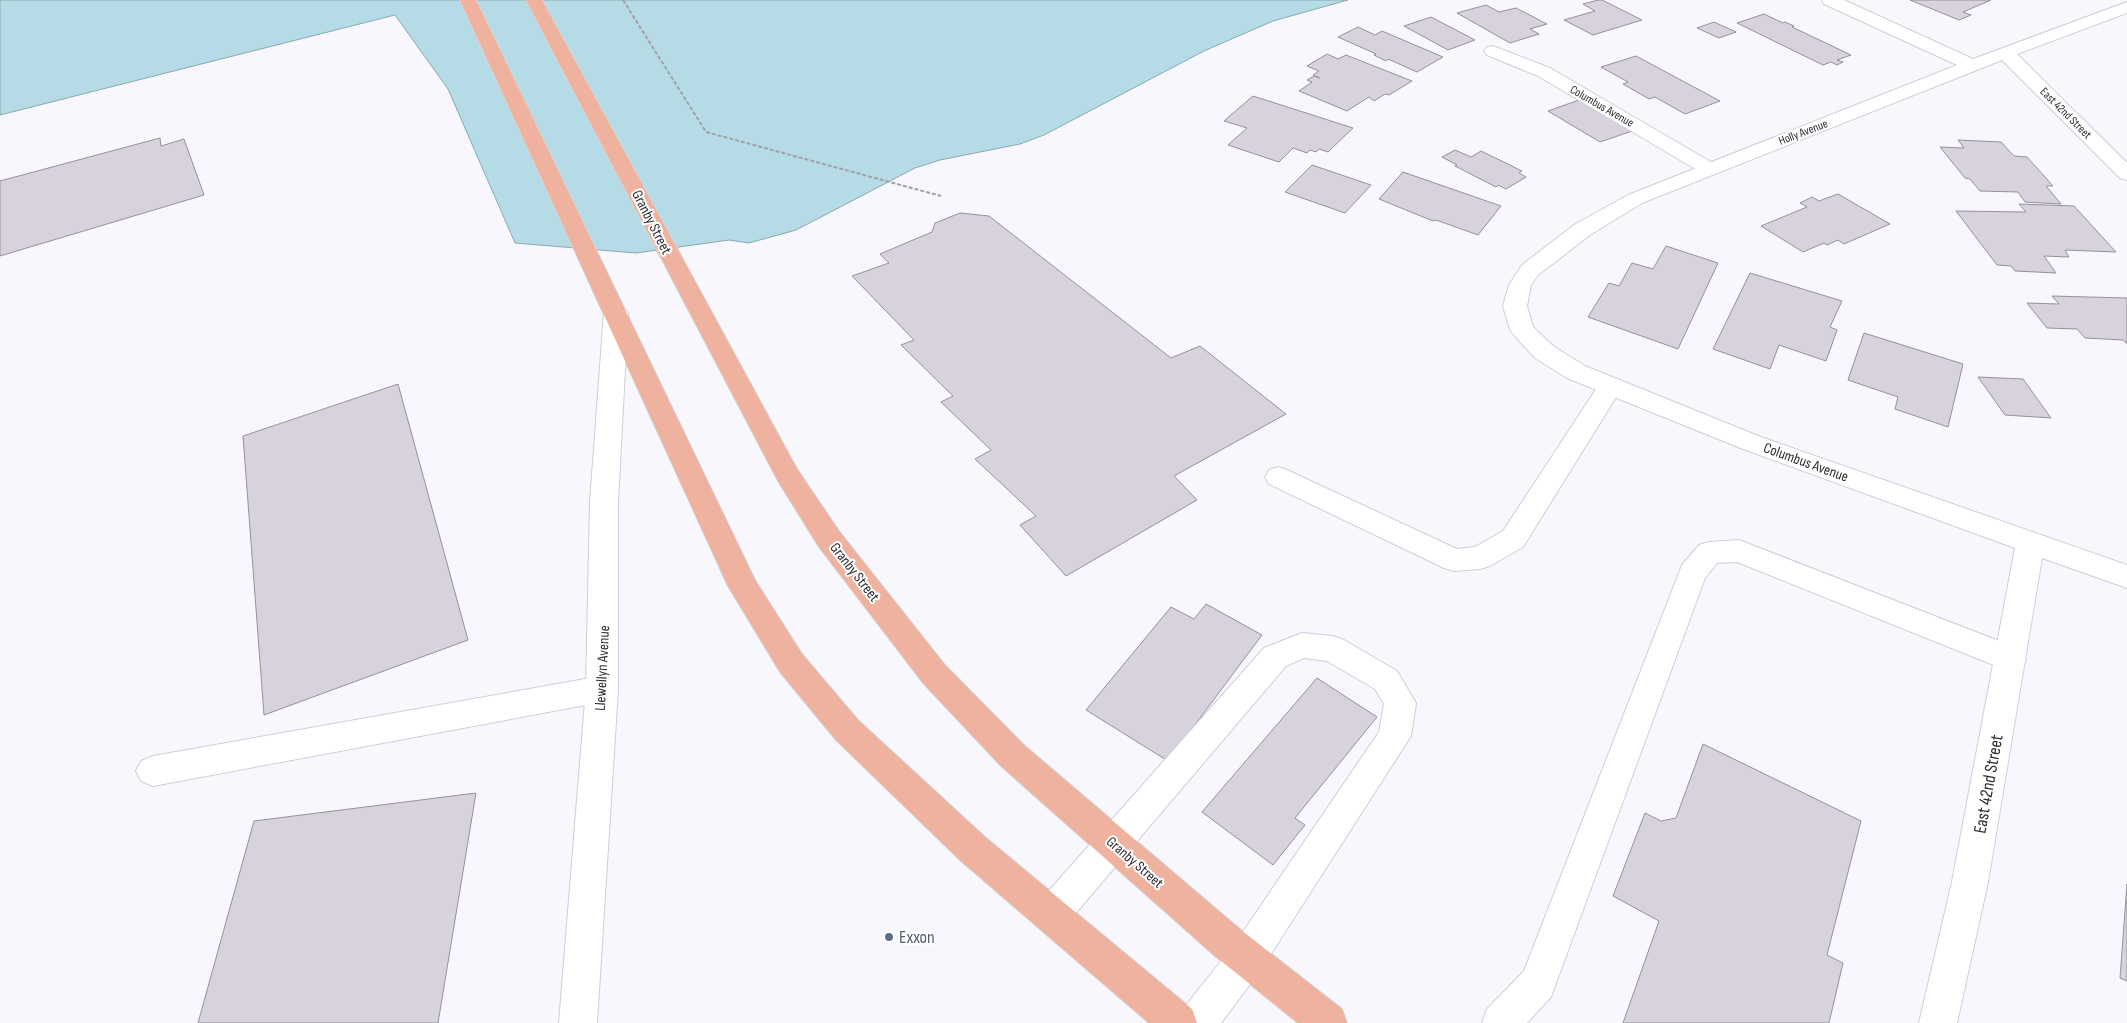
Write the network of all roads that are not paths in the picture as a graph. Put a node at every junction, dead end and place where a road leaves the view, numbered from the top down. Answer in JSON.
{"nodes":[{"id":1,"x":468,"y":0,"type":"edge"},
{"id":2,"x":534,"y":0,"type":"edge"},
{"id":3,"x":1830,"y":0,"type":"edge"},
{"id":4,"x":2127,"y":7,"type":"edge"},
{"id":5,"x":1493,"y":50,"type":"dead end"},
{"id":6,"x":2005,"y":52,"type":"junction"},
{"id":7,"x":1972,"y":65,"type":"junction"},
{"id":8,"x":1709,"y":169,"type":"junction"},
{"id":9,"x":2127,"y":174,"type":"edge"},
{"id":10,"x":1515,"y":306,"type":"joint"},
{"id":11,"x":616,"y":313,"type":"junction"},
{"id":12,"x":1611,"y":386,"type":"junction"},
{"id":13,"x":1278,"y":477,"type":"dead end"},
{"id":14,"x":2030,"y":543,"type":"junction"},
{"id":15,"x":2127,"y":577,"type":"edge"},
{"id":16,"x":2011,"y":659,"type":"junction"},
{"id":17,"x":602,"y":688,"type":"junction"},
{"id":18,"x":153,"y":771,"type":"dead end"},
{"id":19,"x":1114,"y":844,"type":"junction"},
{"id":20,"x":1051,"y":915,"type":"junction"},
{"id":21,"x":1247,"y":958,"type":"junction"},
{"id":22,"x":578,"y":1023,"type":"edge"},
{"id":23,"x":1178,"y":1023,"type":"edge"},
{"id":24,"x":1197,"y":1023,"type":"edge"},
{"id":25,"x":1328,"y":1023,"type":"edge"},
{"id":26,"x":1501,"y":1023,"type":"edge"},
{"id":27,"x":1938,"y":1023,"type":"edge"}],
"edges":[{"from":1,"to":11,"type":"main road"},
{"from":2,"to":19,"type":"main road","name":"Granby Street"},
{"from":3,"to":7,"type":"street"},
{"from":4,"to":6,"type":"street","name":"Holly Avenue"},
{"from":5,"to":8,"type":"street","name":"Columbus Avenue"},
{"from":6,"to":7,"type":"street","name":"Holly Avenue"},
{"from":6,"to":9,"type":"street","name":"East 42nd Street"},
{"from":7,"to":8,"type":"street","name":"Holly Avenue"},
{"from":8,"to":10,"type":"street","name":"Holly Avenue"},
{"from":10,"to":12,"type":"street","name":"Columbus Avenue"},
{"from":11,"to":17,"type":"street","name":"Llewellyn Avenue"},
{"from":11,"to":20,"type":"main road"},
{"from":12,"to":13,"type":"street"},
{"from":12,"to":14,"type":"street","name":"Columbus Avenue"},
{"from":14,"to":15,"type":"street","name":"Columbus Avenue"},
{"from":14,"to":16,"type":"street","name":"East 42nd Street"},
{"from":16,"to":26,"type":"street"},
{"from":16,"to":27,"type":"street","name":"East 42nd Street"},
{"from":17,"to":18,"type":"street"},
{"from":17,"to":22,"type":"street","name":"Llewellyn Avenue"},
{"from":19,"to":20,"type":"street"},
{"from":19,"to":21,"type":"main road","name":"Granby Street"},
{"from":19,"to":21,"type":"street"},
{"from":20,"to":23,"type":"main road"},
{"from":21,"to":24,"type":"street"},
{"from":21,"to":25,"type":"main road","name":"Granby Street"}]}
